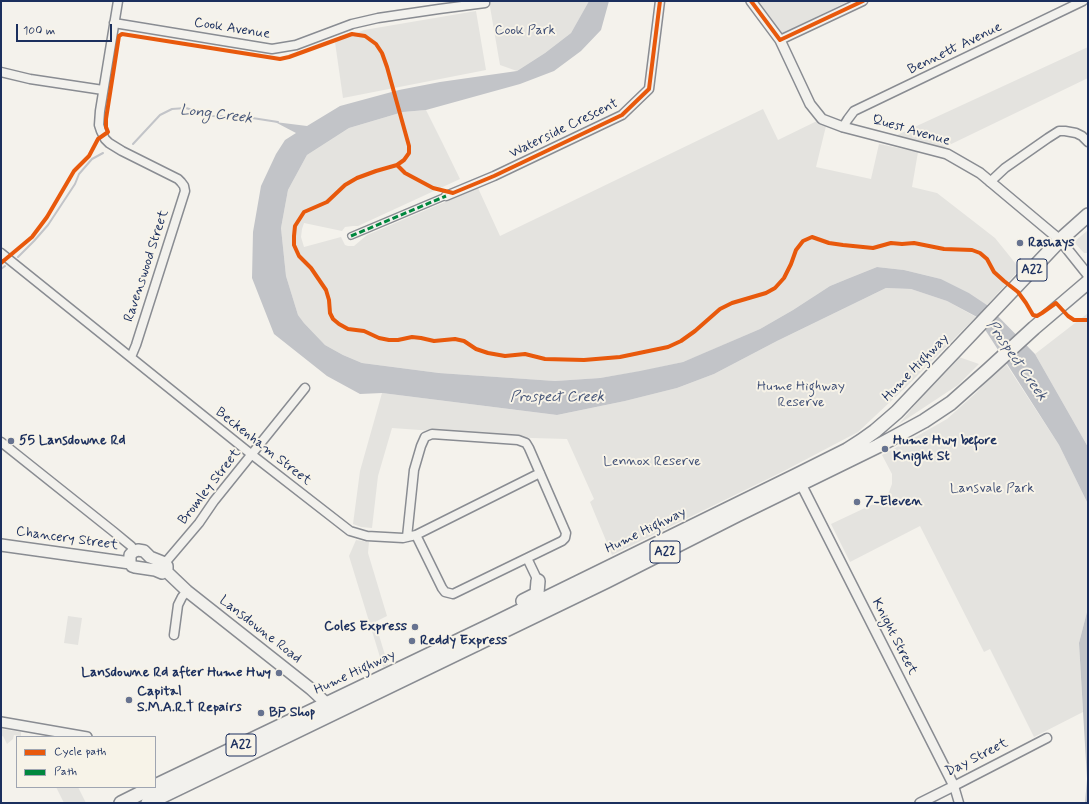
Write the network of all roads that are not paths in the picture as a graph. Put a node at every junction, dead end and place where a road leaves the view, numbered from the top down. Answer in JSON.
{"nodes":[{"id":1,"x":118,"y":1,"type":"edge"},
{"id":2,"x":660,"y":1,"type":"edge"},
{"id":3,"x":751,"y":1,"type":"edge"},
{"id":4,"x":863,"y":1,"type":"edge"},
{"id":5,"x":1083,"y":1,"type":"edge"},
{"id":6,"x":485,"y":3,"type":"dead end"},
{"id":7,"x":114,"y":23,"type":"junction"},
{"id":8,"x":780,"y":40,"type":"junction"},
{"id":9,"x":1,"y":72,"type":"edge"},
{"id":10,"x":103,"y":90,"type":"junction"},
{"id":11,"x":843,"y":127,"type":"junction"},
{"id":12,"x":1088,"y":142,"type":"edge"},
{"id":13,"x":990,"y":182,"type":"junction"},
{"id":14,"x":446,"y":196,"type":"joint"},
{"id":15,"x":1088,"y":215,"type":"edge"},
{"id":16,"x":351,"y":236,"type":"dead end"},
{"id":17,"x":1060,"y":240,"type":"junction"},
{"id":18,"x":1,"y":253,"type":"edge"},
{"id":19,"x":1088,"y":275,"type":"edge"},
{"id":20,"x":1088,"y":282,"type":"edge"},
{"id":21,"x":131,"y":357,"type":"junction"},
{"id":22,"x":305,"y":388,"type":"dead end"},
{"id":23,"x":1,"y":442,"type":"edge"},
{"id":24,"x":251,"y":454,"type":"junction"},
{"id":25,"x":540,"y":473,"type":"junction"},
{"id":26,"x":801,"y":484,"type":"junction"},
{"id":27,"x":416,"y":535,"type":"junction"},
{"id":28,"x":407,"y":536,"type":"junction"},
{"id":29,"x":1,"y":545,"type":"edge"},
{"id":30,"x":135,"y":551,"type":"junction"},
{"id":31,"x":527,"y":558,"type":"junction"},
{"id":32,"x":130,"y":563,"type":"junction"},
{"id":33,"x":166,"y":567,"type":"junction"},
{"id":34,"x":538,"y":581,"type":"junction"},
{"id":35,"x":187,"y":591,"type":"junction"},
{"id":36,"x":559,"y":592,"type":"junction"},
{"id":37,"x":491,"y":625,"type":"junction"},
{"id":38,"x":174,"y":635,"type":"dead end"},
{"id":39,"x":330,"y":709,"type":"junction"},
{"id":40,"x":1,"y":722,"type":"edge"},
{"id":41,"x":81,"y":736,"type":"edge"},
{"id":42,"x":1047,"y":738,"type":"dead end"},
{"id":43,"x":954,"y":786,"type":"junction"},
{"id":44,"x":158,"y":793,"type":"edge"},
{"id":45,"x":121,"y":803,"type":"edge"},
{"id":46,"x":148,"y":803,"type":"edge"},
{"id":47,"x":920,"y":803,"type":"edge"},
{"id":48,"x":959,"y":803,"type":"edge"}],
"edges":[{"from":1,"to":7,"type":"street"},
{"from":2,"to":14,"type":"street","name":"Waterside Crescent"},
{"from":3,"to":8,"type":"street","name":"Quest Avenue"},
{"from":4,"to":8,"type":"street"},
{"from":5,"to":11,"type":"street","name":"Bennett Avenue"},
{"from":6,"to":7,"type":"street","name":"Cook Avenue"},
{"from":7,"to":10,"type":"street"},
{"from":8,"to":11,"type":"street","name":"Quest Avenue"},
{"from":9,"to":10,"type":"street"},
{"from":10,"to":21,"type":"street","name":"Ravenswood Street"},
{"from":11,"to":13,"type":"street","name":"Quest Avenue"},
{"from":12,"to":13,"type":"street"},
{"from":13,"to":17,"type":"street","name":"Quest Avenue"},
{"from":14,"to":16,"type":"street","name":"Waterside Crescent"},
{"from":15,"to":17,"type":"highway","name":"Hume Highway","number":"A22"},
{"from":17,"to":19,"type":"street","name":"Quest Avenue"},
{"from":17,"to":36,"type":"highway","name":"Hume Highway","number":"A22"},
{"from":18,"to":21,"type":"street","name":"Beckenham Street"},
{"from":20,"to":26,"type":"highway","name":"Hume Highway","number":"A22"},
{"from":21,"to":24,"type":"street","name":"Beckenham Street"},
{"from":22,"to":24,"type":"street","name":"Bromley Street"},
{"from":23,"to":30,"type":"street"},
{"from":24,"to":28,"type":"street","name":"Beckenham Street"},
{"from":24,"to":33,"type":"street","name":"Bromley Street"},
{"from":25,"to":27,"type":"street","name":"Beckenham Street"},
{"from":25,"to":28,"type":"street"},
{"from":25,"to":31,"type":"street"},
{"from":26,"to":39,"type":"highway","name":"Hume Highway","number":"A22"},
{"from":26,"to":43,"type":"street","name":"Knight Street"},
{"from":27,"to":28,"type":"street","name":"Beckenham Street"},
{"from":27,"to":31,"type":"street"},
{"from":29,"to":32,"type":"main road","name":"Chancery Street"},
{"from":30,"to":32,"type":"main road"},
{"from":30,"to":33,"type":"main road","name":"Lansdowne Road"},
{"from":31,"to":34,"type":"street"},
{"from":32,"to":33,"type":"main road","name":"Chancery Street"},
{"from":33,"to":35,"type":"main road","name":"Lansdowne Road"},
{"from":34,"to":36,"type":"highway"},
{"from":34,"to":37,"type":"highway"},
{"from":35,"to":38,"type":"street"},
{"from":35,"to":39,"type":"main road","name":"Lansdowne Road"},
{"from":36,"to":37,"type":"highway","name":"Hume Highway","number":"A22"},
{"from":37,"to":39,"type":"highway","name":"Hume Highway","number":"A22"},
{"from":39,"to":44,"type":"highway","name":"Hume Highway","number":"A22"},
{"from":40,"to":41,"type":"street"},
{"from":42,"to":43,"type":"street","name":"Day Street"},
{"from":43,"to":47,"type":"street","name":"Day Street"},
{"from":43,"to":48,"type":"street","name":"Knight Street"},
{"from":44,"to":45,"type":"highway","name":"Hume Highway","number":"A22"},
{"from":44,"to":46,"type":"highway","name":"Hume Highway","number":"A22"}]}
